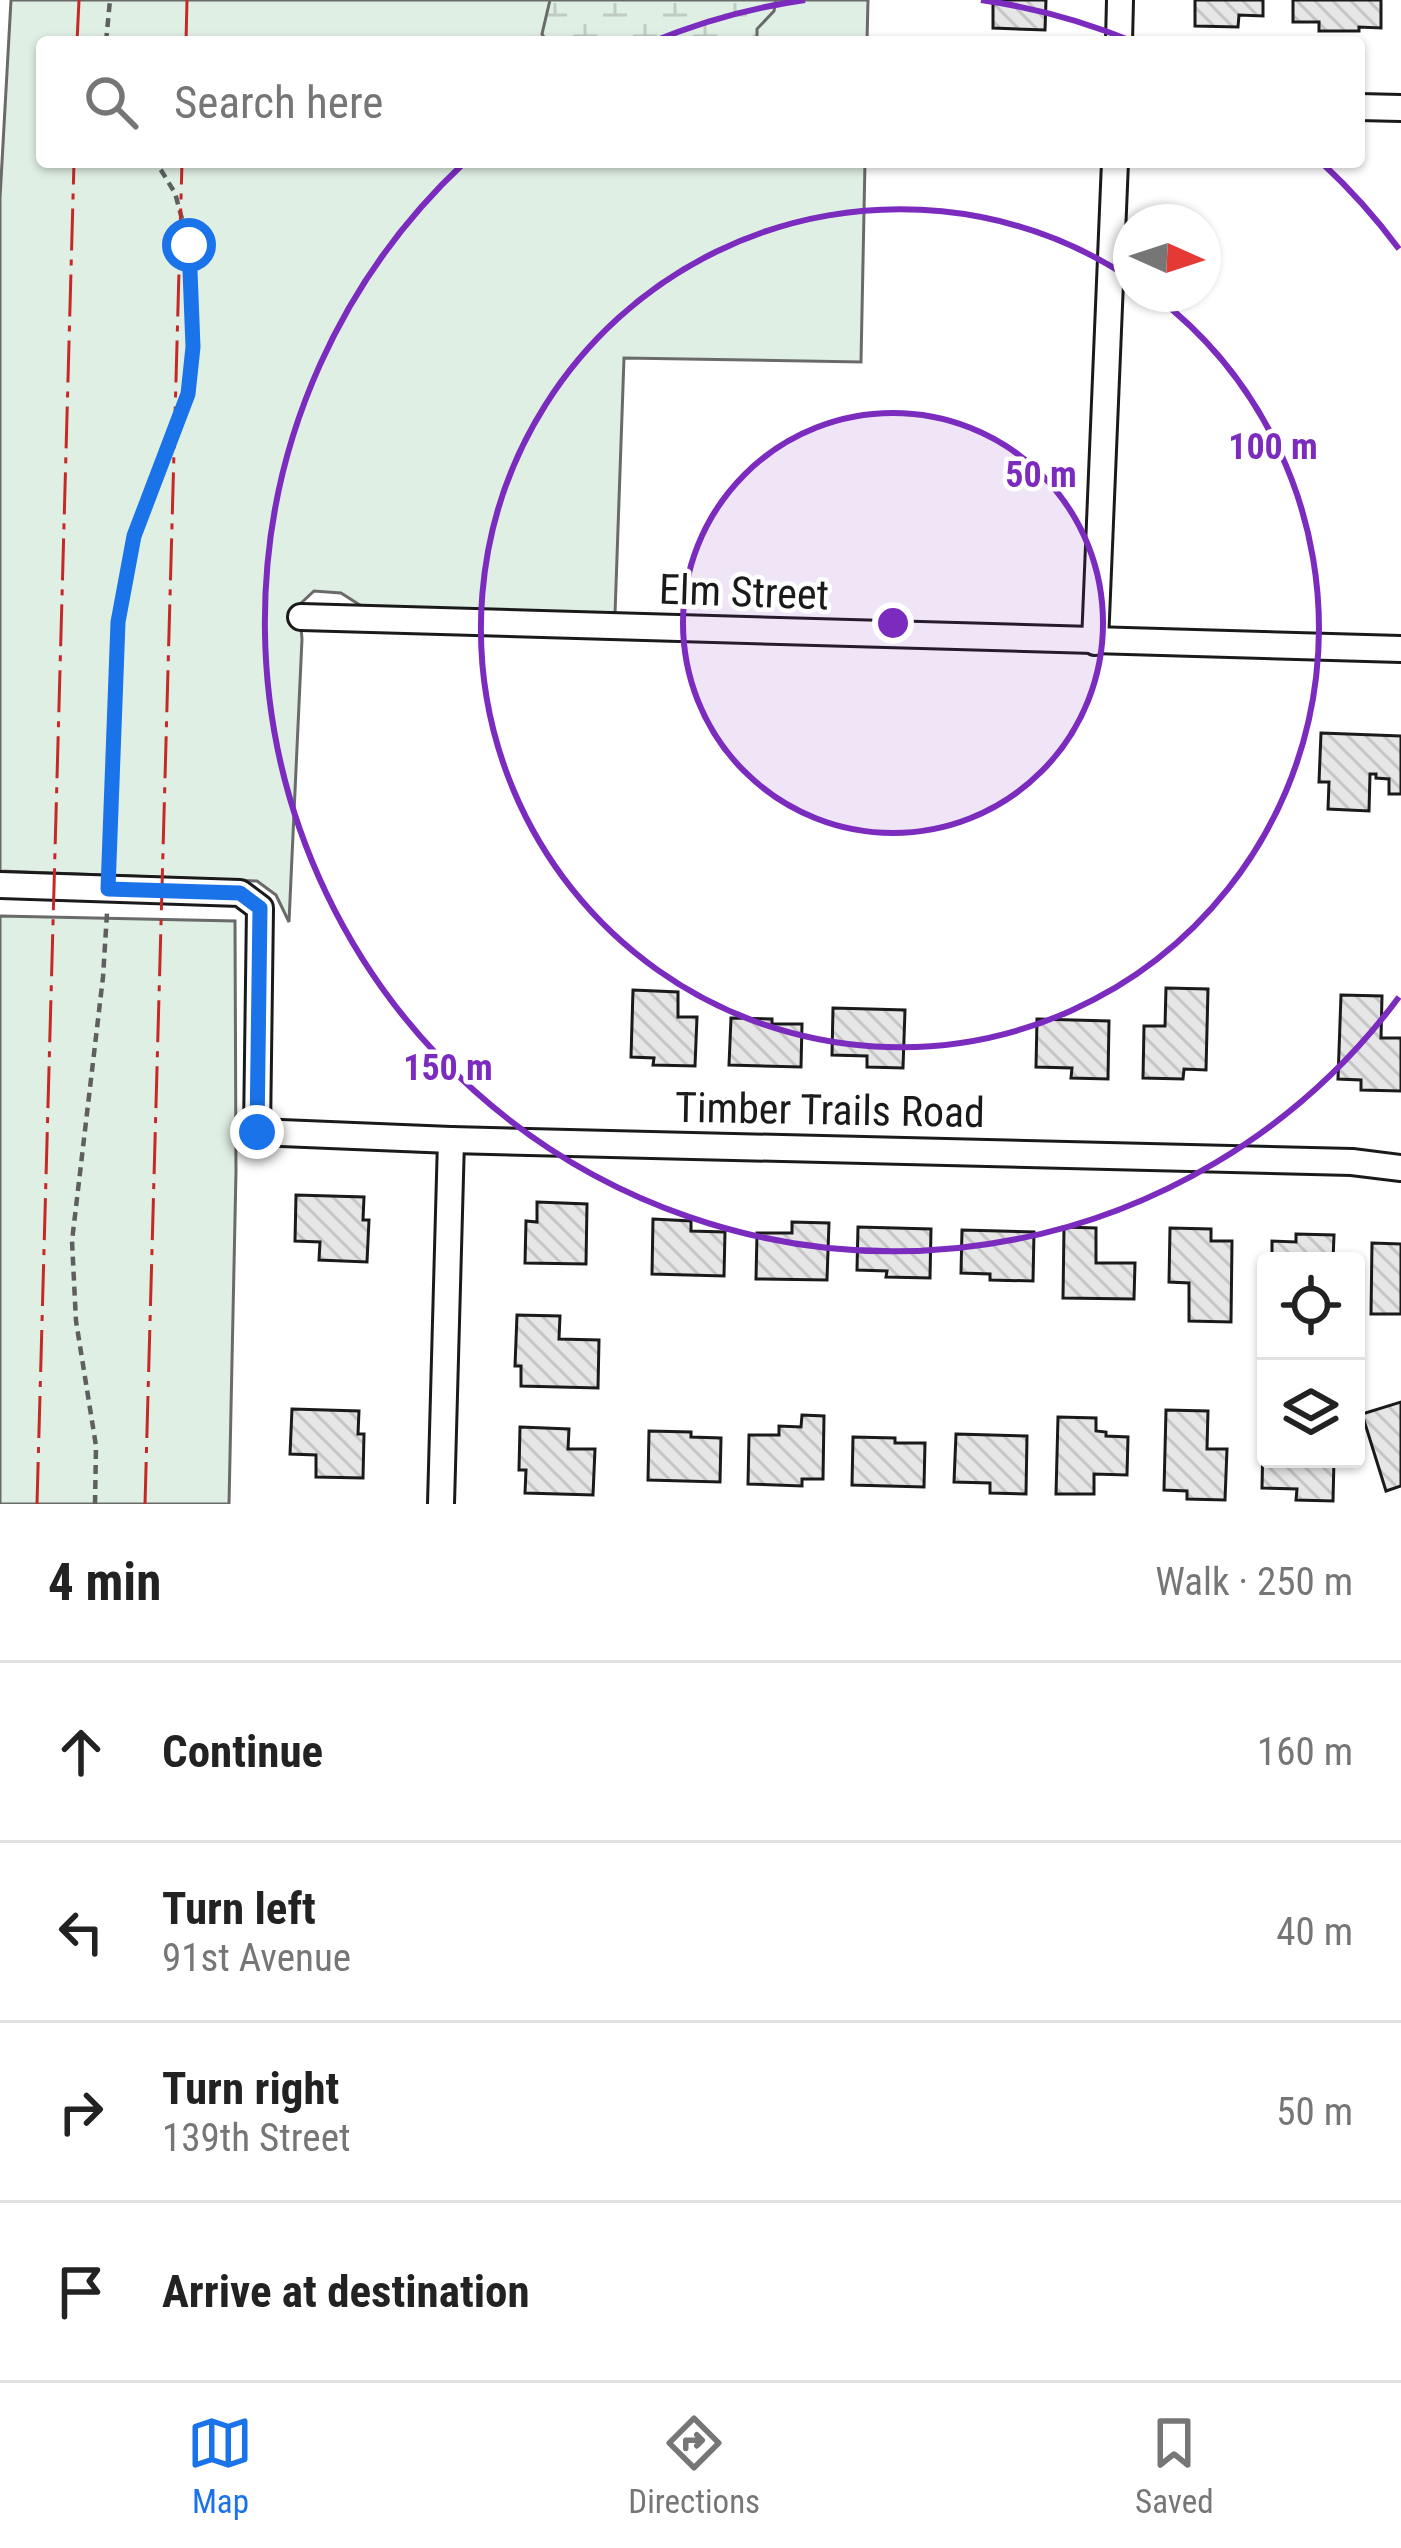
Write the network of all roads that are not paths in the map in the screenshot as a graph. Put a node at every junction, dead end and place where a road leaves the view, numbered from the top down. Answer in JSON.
{"nodes":[{"id":1,"x":1120,"y":0,"type":"edge"},
{"id":2,"x":1119,"y":36,"type":"edge"},
{"id":3,"x":1365,"y":107,"type":"edge"},
{"id":4,"x":1401,"y":108,"type":"edge"},
{"id":5,"x":1115,"y":168,"type":"edge"},
{"id":6,"x":301,"y":617,"type":"dead end"},
{"id":7,"x":1094,"y":642,"type":"junction"},
{"id":8,"x":1401,"y":650,"type":"edge"},
{"id":9,"x":0,"y":885,"type":"edge"},
{"id":10,"x":451,"y":1140,"type":"junction"},
{"id":11,"x":1401,"y":1168,"type":"edge"},
{"id":12,"x":441,"y":1504,"type":"edge"}],
"edges":[{"from":1,"to":2,"type":"street"},
{"from":3,"to":4,"type":"street"},
{"from":5,"to":7,"type":"street"},
{"from":6,"to":7,"type":"street","name":"Elm Street"},
{"from":7,"to":8,"type":"street","name":"Elm Street"},
{"from":9,"to":10,"type":"street","name":"Timber Trails Road"},
{"from":10,"to":11,"type":"street","name":"Timber Trails Road"},
{"from":10,"to":12,"type":"street"}]}
